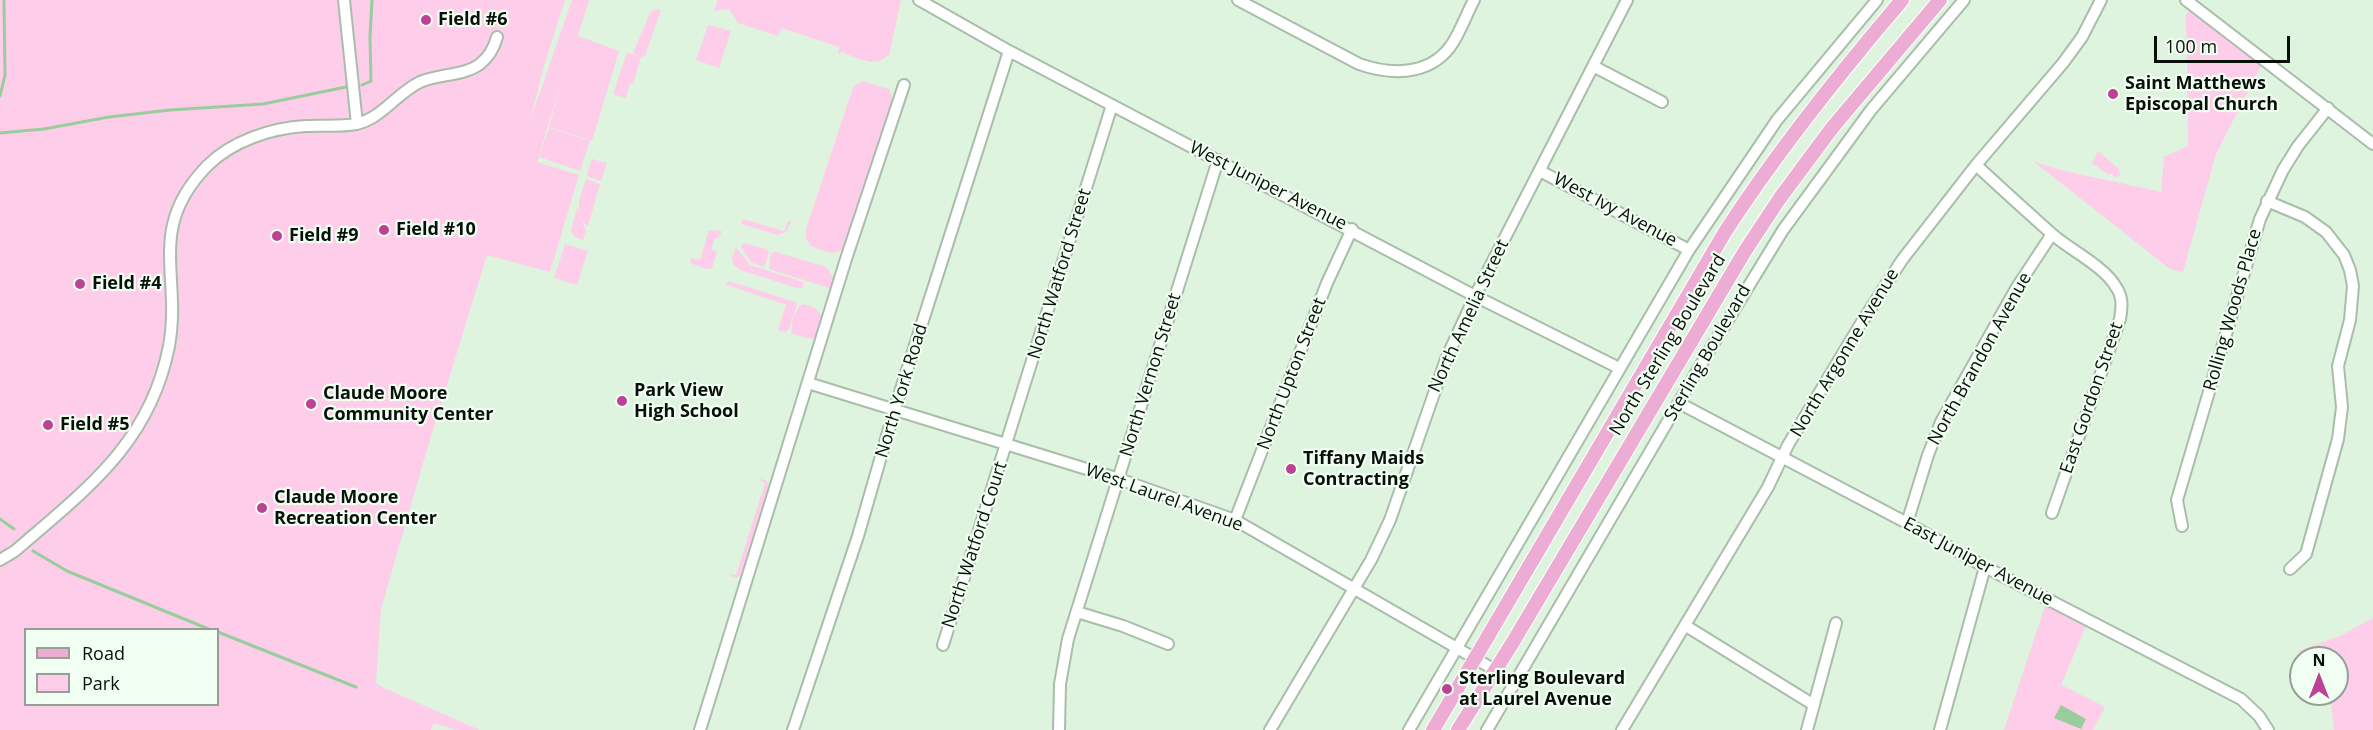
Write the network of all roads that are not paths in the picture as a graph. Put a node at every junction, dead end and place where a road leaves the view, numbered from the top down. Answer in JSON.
{"nodes":[{"id":1,"x":344,"y":0,"type":"edge"},
{"id":2,"x":919,"y":0,"type":"edge"},
{"id":3,"x":1238,"y":0,"type":"edge"},
{"id":4,"x":1474,"y":0,"type":"edge"},
{"id":5,"x":1627,"y":0,"type":"edge"},
{"id":6,"x":1877,"y":0,"type":"edge"},
{"id":7,"x":1902,"y":0,"type":"edge"},
{"id":8,"x":1940,"y":0,"type":"edge"},
{"id":9,"x":1964,"y":0,"type":"edge"},
{"id":10,"x":2101,"y":0,"type":"edge"},
{"id":11,"x":2186,"y":0,"type":"edge"},
{"id":12,"x":497,"y":38,"type":"dead end"},
{"id":13,"x":1009,"y":51,"type":"junction"},
{"id":14,"x":1593,"y":66,"type":"junction"},
{"id":15,"x":904,"y":85,"type":"dead end"},
{"id":16,"x":1662,"y":102,"type":"dead end"},
{"id":17,"x":1112,"y":105,"type":"junction"},
{"id":18,"x":2328,"y":108,"type":"junction"},
{"id":19,"x":357,"y":124,"type":"junction"},
{"id":20,"x":2373,"y":144,"type":"edge"},
{"id":21,"x":1218,"y":160,"type":"junction"},
{"id":22,"x":1976,"y":165,"type":"junction"},
{"id":23,"x":1540,"y":171,"type":"junction"},
{"id":24,"x":2267,"y":201,"type":"junction"},
{"id":25,"x":1352,"y":229,"type":"junction"},
{"id":26,"x":2052,"y":234,"type":"junction"},
{"id":27,"x":1689,"y":250,"type":"junction"},
{"id":28,"x":1475,"y":296,"type":"junction"},
{"id":29,"x":1619,"y":368,"type":"junction"},
{"id":30,"x":808,"y":383,"type":"junction"},
{"id":31,"x":1680,"y":403,"type":"junction"},
{"id":32,"x":896,"y":408,"type":"junction"},
{"id":33,"x":1008,"y":444,"type":"junction"},
{"id":34,"x":1781,"y":457,"type":"junction"},
{"id":35,"x":1119,"y":479,"type":"junction"},
{"id":36,"x":2052,"y":513,"type":"dead end"},
{"id":37,"x":1235,"y":520,"type":"junction"},
{"id":38,"x":1907,"y":523,"type":"junction"},
{"id":39,"x":2181,"y":526,"type":"dead end"},
{"id":40,"x":0,"y":560,"type":"edge"},
{"id":41,"x":1985,"y":567,"type":"junction"},
{"id":42,"x":2290,"y":569,"type":"dead end"},
{"id":43,"x":1355,"y":588,"type":"junction"},
{"id":44,"x":1077,"y":612,"type":"junction"},
{"id":45,"x":1836,"y":623,"type":"dead end"},
{"id":46,"x":1686,"y":626,"type":"junction"},
{"id":47,"x":1168,"y":644,"type":"dead end"},
{"id":48,"x":943,"y":645,"type":"dead end"},
{"id":49,"x":1457,"y":648,"type":"junction"},
{"id":50,"x":1476,"y":659,"type":"junction"},
{"id":51,"x":1495,"y":670,"type":"junction"},
{"id":52,"x":1814,"y":705,"type":"junction"},
{"id":53,"x":700,"y":730,"type":"edge"},
{"id":54,"x":793,"y":730,"type":"edge"},
{"id":55,"x":1059,"y":730,"type":"edge"},
{"id":56,"x":1270,"y":730,"type":"edge"},
{"id":57,"x":1409,"y":730,"type":"edge"},
{"id":58,"x":1433,"y":730,"type":"edge"},
{"id":59,"x":1458,"y":730,"type":"edge"},
{"id":60,"x":1487,"y":730,"type":"edge"},
{"id":61,"x":1622,"y":730,"type":"edge"},
{"id":62,"x":1807,"y":730,"type":"edge"},
{"id":63,"x":1940,"y":730,"type":"edge"},
{"id":64,"x":2268,"y":730,"type":"edge"}],
"edges":[{"from":1,"to":19,"type":"street"},
{"from":2,"to":13,"type":"street","name":"West Juniper Avenue"},
{"from":3,"to":4,"type":"street"},
{"from":5,"to":14,"type":"street","name":"North Amelia Street"},
{"from":6,"to":27,"type":"street"},
{"from":7,"to":50,"type":"main road","name":"North Sterling Boulevard"},
{"from":8,"to":51,"type":"main road","name":"North Sterling Boulevard"},
{"from":9,"to":31,"type":"street","name":"Sterling Boulevard"},
{"from":10,"to":22,"type":"street","name":"North Argonne Avenue"},
{"from":11,"to":18,"type":"street"},
{"from":12,"to":19,"type":"street"},
{"from":13,"to":17,"type":"street","name":"West Juniper Avenue"},
{"from":13,"to":32,"type":"street","name":"North York Road"},
{"from":14,"to":16,"type":"street"},
{"from":14,"to":23,"type":"street","name":"North Amelia Street"},
{"from":15,"to":30,"type":"street"},
{"from":17,"to":21,"type":"street","name":"West Juniper Avenue"},
{"from":17,"to":33,"type":"street","name":"North Watford Street"},
{"from":18,"to":20,"type":"street"},
{"from":18,"to":24,"type":"street","name":"Rolling Woods Place"},
{"from":19,"to":40,"type":"street"},
{"from":21,"to":25,"type":"street","name":"West Juniper Avenue"},
{"from":21,"to":35,"type":"street","name":"North Vernon Street"},
{"from":22,"to":26,"type":"street","name":"East Gordon Street"},
{"from":22,"to":34,"type":"street","name":"North Argonne Avenue"},
{"from":23,"to":27,"type":"street","name":"West Ivy Avenue"},
{"from":23,"to":28,"type":"street","name":"North Amelia Street"},
{"from":24,"to":39,"type":"street","name":"Rolling Woods Place"},
{"from":24,"to":42,"type":"street"},
{"from":25,"to":28,"type":"street","name":"West Juniper Avenue"},
{"from":25,"to":37,"type":"street","name":"North Upton Street"},
{"from":26,"to":36,"type":"street","name":"East Gordon Street"},
{"from":26,"to":38,"type":"street","name":"North Brandon Avenue"},
{"from":27,"to":29,"type":"street"},
{"from":28,"to":29,"type":"street","name":"West Juniper Avenue"},
{"from":28,"to":43,"type":"street","name":"North Amelia Street"},
{"from":29,"to":49,"type":"street"},
{"from":30,"to":32,"type":"street","name":"West Laurel Avenue"},
{"from":30,"to":53,"type":"street"},
{"from":31,"to":34,"type":"street","name":"East Juniper Avenue"},
{"from":31,"to":60,"type":"street","name":"Sterling Boulevard"},
{"from":32,"to":33,"type":"street","name":"West Laurel Avenue"},
{"from":32,"to":54,"type":"street","name":"North York Road"},
{"from":33,"to":35,"type":"street","name":"West Laurel Avenue"},
{"from":33,"to":48,"type":"street","name":"North Watford Court"},
{"from":34,"to":38,"type":"street","name":"East Juniper Avenue"},
{"from":34,"to":46,"type":"street","name":"North Argonne Avenue"},
{"from":35,"to":37,"type":"street","name":"West Laurel Avenue"},
{"from":35,"to":44,"type":"street","name":"North Vernon Street"},
{"from":37,"to":43,"type":"street","name":"West Laurel Avenue"},
{"from":38,"to":41,"type":"street","name":"East Juniper Avenue"},
{"from":41,"to":63,"type":"street"},
{"from":41,"to":64,"type":"street","name":"East Juniper Avenue"},
{"from":43,"to":49,"type":"street","name":"West Laurel Avenue"},
{"from":43,"to":56,"type":"street","name":"North Amelia Street"},
{"from":44,"to":47,"type":"street"},
{"from":44,"to":55,"type":"street","name":"North Vernon Street"},
{"from":45,"to":52,"type":"street"},
{"from":46,"to":52,"type":"street"},
{"from":46,"to":61,"type":"street","name":"North Argonne Avenue"},
{"from":49,"to":50,"type":"street","name":"West Laurel Avenue"},
{"from":49,"to":57,"type":"street"},
{"from":50,"to":51,"type":"street","name":"West Laurel Avenue"},
{"from":50,"to":58,"type":"main road","name":"North Sterling Boulevard"},
{"from":51,"to":59,"type":"main road","name":"North Sterling Boulevard"},
{"from":52,"to":62,"type":"street"}]}
